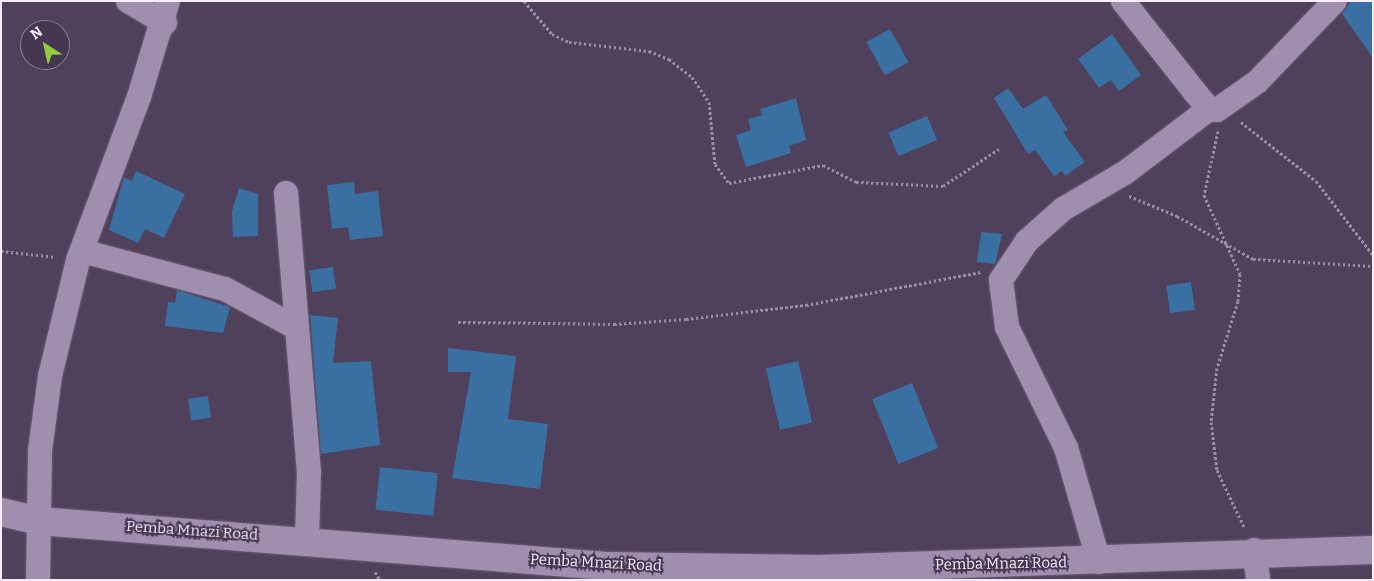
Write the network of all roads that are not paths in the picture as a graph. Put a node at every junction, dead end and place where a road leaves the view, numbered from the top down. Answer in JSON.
{"nodes":[{"id":1,"x":128,"y":1,"type":"edge"},
{"id":2,"x":1123,"y":1,"type":"edge"},
{"id":3,"x":1335,"y":1,"type":"edge"},
{"id":4,"x":167,"y":12,"type":"edge"},
{"id":5,"x":1217,"y":109,"type":"junction"},
{"id":6,"x":286,"y":194,"type":"dead end"},
{"id":7,"x":80,"y":255,"type":"junction"},
{"id":8,"x":295,"y":327,"type":"junction"},
{"id":9,"x":1,"y":512,"type":"edge"},
{"id":10,"x":39,"y":520,"type":"junction"},
{"id":11,"x":307,"y":539,"type":"junction"},
{"id":12,"x":1254,"y":550,"type":"junction"},
{"id":13,"x":1373,"y":550,"type":"edge"},
{"id":14,"x":1099,"y":562,"type":"junction"},
{"id":15,"x":38,"y":580,"type":"edge"},
{"id":16,"x":1258,"y":580,"type":"edge"}],
"edges":[{"from":1,"to":4,"type":"street"},
{"from":2,"to":5,"type":"street"},
{"from":3,"to":5,"type":"street"},
{"from":4,"to":7,"type":"street"},
{"from":5,"to":14,"type":"street"},
{"from":6,"to":8,"type":"street"},
{"from":7,"to":8,"type":"street"},
{"from":7,"to":10,"type":"street"},
{"from":8,"to":11,"type":"street"},
{"from":9,"to":10,"type":"main road","name":"Pemba Mnazi Road"},
{"from":10,"to":11,"type":"main road","name":"Pemba Mnazi Road"},
{"from":10,"to":15,"type":"street"},
{"from":11,"to":14,"type":"main road","name":"Pemba Mnazi Road"},
{"from":12,"to":13,"type":"main road","name":"Pemba Mnazi Road"},
{"from":12,"to":14,"type":"main road","name":"Pemba Mnazi Road"},
{"from":12,"to":16,"type":"street"}]}
